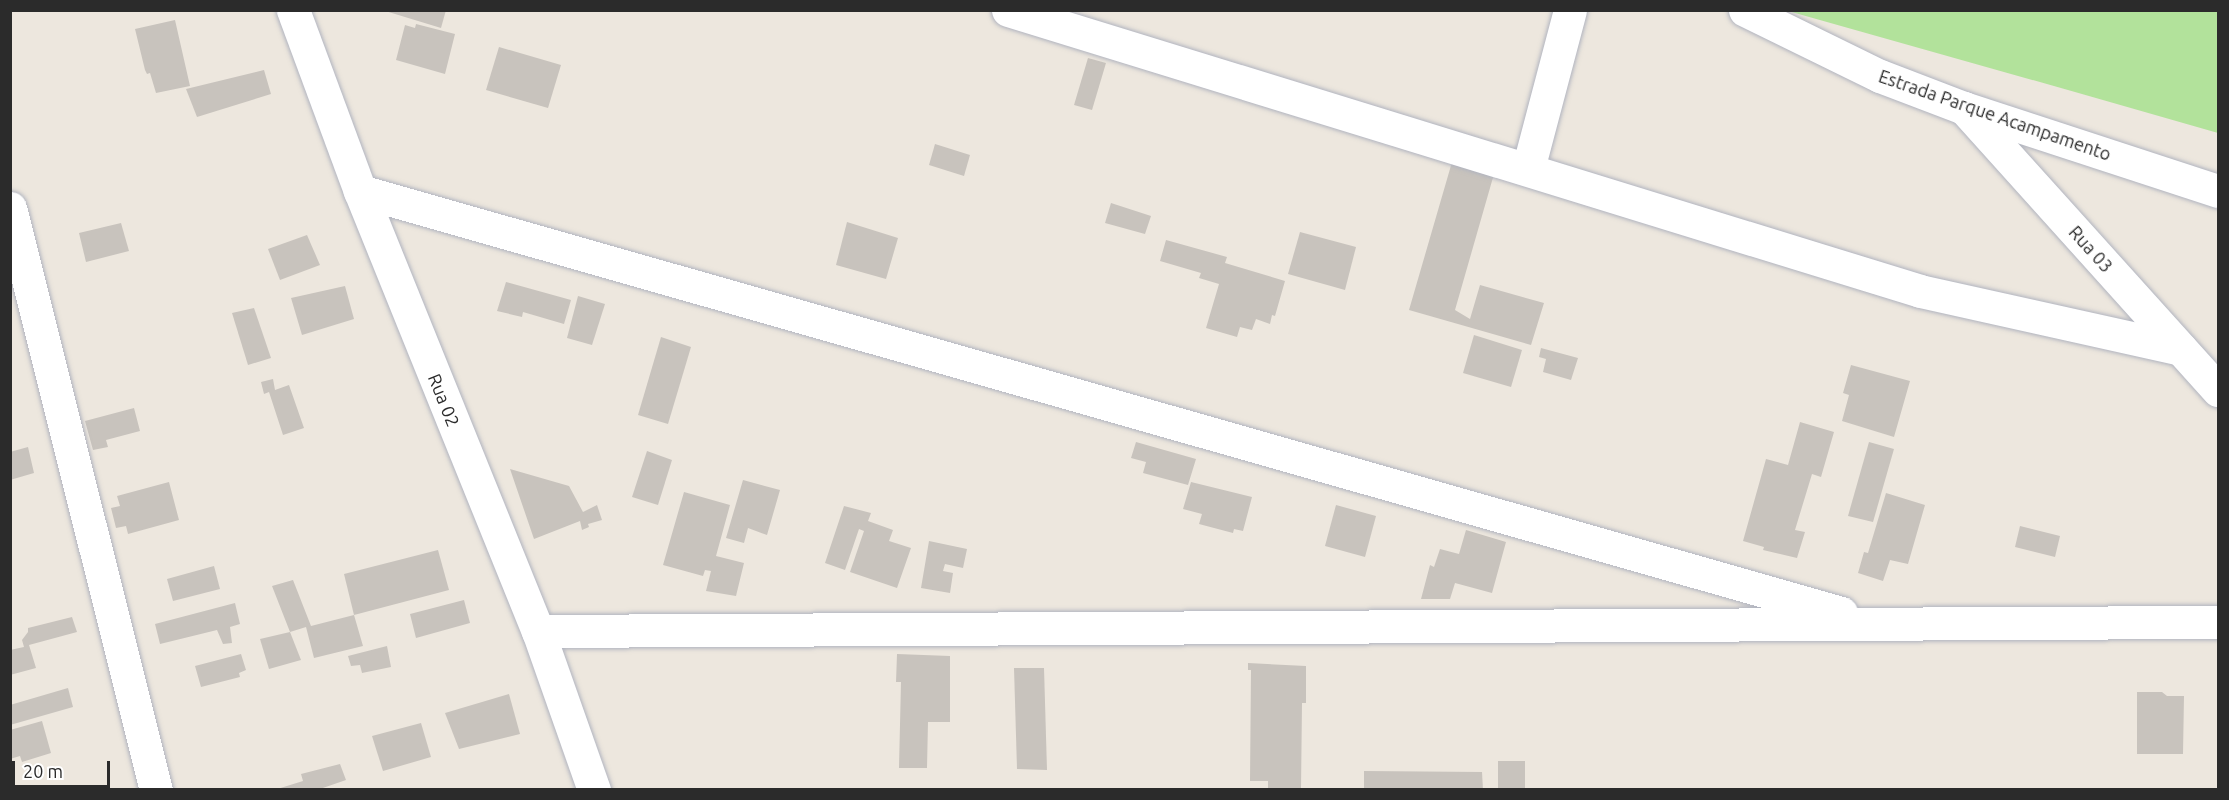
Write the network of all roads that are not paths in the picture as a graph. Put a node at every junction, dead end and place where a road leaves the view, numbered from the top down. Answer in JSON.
{"nodes":[{"id":1,"x":293,"y":10,"type":"edge"},
{"id":2,"x":1008,"y":10,"type":"edge"},
{"id":3,"x":1570,"y":10,"type":"edge"},
{"id":4,"x":1745,"y":10,"type":"edge"},
{"id":5,"x":1964,"y":108,"type":"junction"},
{"id":6,"x":1528,"y":168,"type":"junction"},
{"id":7,"x":360,"y":191,"type":"junction"},
{"id":8,"x":2218,"y":191,"type":"edge"},
{"id":9,"x":10,"y":208,"type":"edge"},
{"id":10,"x":2181,"y":349,"type":"junction"},
{"id":11,"x":2218,"y":390,"type":"edge"},
{"id":12,"x":2218,"y":622,"type":"edge"},
{"id":13,"x":1878,"y":624,"type":"junction"},
{"id":14,"x":538,"y":631,"type":"junction"},
{"id":15,"x":156,"y":789,"type":"edge"},
{"id":16,"x":594,"y":789,"type":"edge"}],
"edges":[{"from":1,"to":7,"type":"street","name":"Rua 02"},
{"from":2,"to":6,"type":"street"},
{"from":3,"to":6,"type":"street"},
{"from":4,"to":5,"type":"street","name":"Estrada Parque Acampamento"},
{"from":5,"to":8,"type":"street","name":"Estrada Parque Acampamento"},
{"from":5,"to":10,"type":"street","name":"Rua 03"},
{"from":6,"to":10,"type":"street"},
{"from":7,"to":13,"type":"street"},
{"from":7,"to":14,"type":"street","name":"Rua 02"},
{"from":9,"to":15,"type":"street"},
{"from":10,"to":11,"type":"street","name":"Rua 03"},
{"from":12,"to":13,"type":"street"},
{"from":13,"to":14,"type":"street"},
{"from":14,"to":16,"type":"street","name":"Rua 02"}]}
